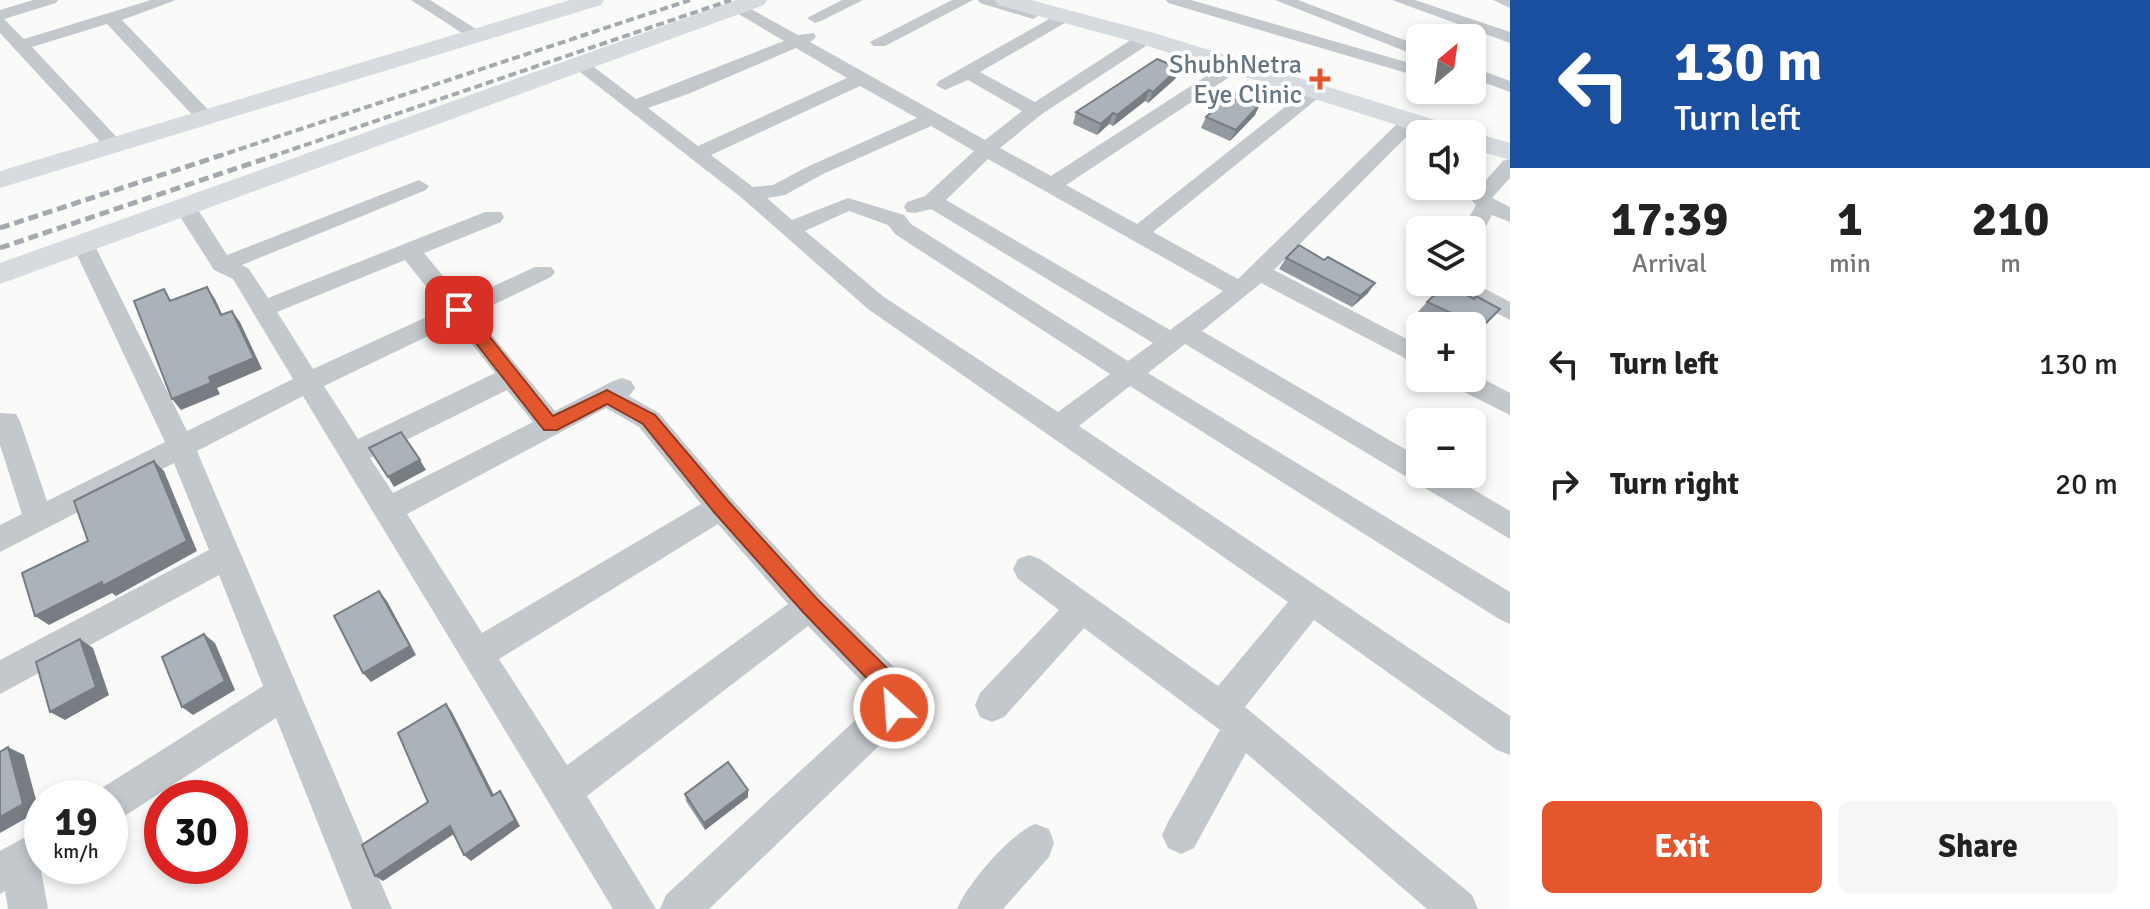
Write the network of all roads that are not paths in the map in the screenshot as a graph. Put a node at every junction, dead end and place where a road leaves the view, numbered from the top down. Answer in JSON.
{"nodes":[{"id":1,"x":50,"y":0,"type":"edge"},
{"id":2,"x":168,"y":0,"type":"edge"},
{"id":3,"x":419,"y":0,"type":"edge"},
{"id":4,"x":855,"y":0,"type":"edge"},
{"id":5,"x":965,"y":0,"type":"edge"},
{"id":6,"x":986,"y":0,"type":"edge"},
{"id":7,"x":1006,"y":0,"type":"edge"},
{"id":8,"x":1174,"y":0,"type":"edge"},
{"id":9,"x":1283,"y":0,"type":"edge"},
{"id":10,"x":1400,"y":0,"type":"edge"},
{"id":11,"x":1501,"y":0,"type":"edge"},
{"id":12,"x":584,"y":1,"type":"edge"},
{"id":13,"x":747,"y":3,"type":"edge"},
{"id":14,"x":1510,"y":3,"type":"edge"},
{"id":15,"x":1044,"y":6,"type":"edge"},
{"id":16,"x":0,"y":15,"type":"edge"},
{"id":17,"x":110,"y":17,"type":"junction"},
{"id":18,"x":0,"y":23,"type":"edge"},
{"id":19,"x":809,"y":31,"type":"junction"},
{"id":20,"x":479,"y":36,"type":"junction"},
{"id":21,"x":1146,"y":38,"type":"junction"},
{"id":22,"x":1510,"y":38,"type":"edge"},
{"id":23,"x":879,"y":42,"type":"dead end"},
{"id":24,"x":19,"y":46,"type":"junction"},
{"id":25,"x":1406,"y":47,"type":"edge"},
{"id":26,"x":580,"y":65,"type":"junction"},
{"id":27,"x":1234,"y":66,"type":"junction"},
{"id":28,"x":1406,"y":68,"type":"edge"},
{"id":29,"x":969,"y":73,"type":"junction"},
{"id":30,"x":1486,"y":78,"type":"edge"},
{"id":31,"x":860,"y":79,"type":"junction"},
{"id":32,"x":945,"y":85,"type":"dead end"},
{"id":33,"x":1510,"y":87,"type":"edge"},
{"id":34,"x":1316,"y":91,"type":"junction"},
{"id":35,"x":1486,"y":92,"type":"edge"},
{"id":36,"x":1510,"y":99,"type":"edge"},
{"id":37,"x":634,"y":106,"type":"junction"},
{"id":38,"x":1035,"y":110,"type":"junction"},
{"id":39,"x":206,"y":118,"type":"junction"},
{"id":40,"x":931,"y":119,"type":"junction"},
{"id":41,"x":1408,"y":120,"type":"edge"},
{"id":42,"x":1406,"y":126,"type":"edge"},
{"id":43,"x":1486,"y":144,"type":"edge"},
{"id":44,"x":114,"y":145,"type":"junction"},
{"id":45,"x":987,"y":149,"type":"junction"},
{"id":46,"x":1510,"y":151,"type":"edge"},
{"id":47,"x":697,"y":154,"type":"junction"},
{"id":48,"x":1510,"y":165,"type":"edge"},
{"id":49,"x":0,"y":180,"type":"edge"},
{"id":50,"x":1052,"y":185,"type":"junction"},
{"id":51,"x":419,"y":186,"type":"dead end"},
{"id":52,"x":749,"y":194,"type":"junction"},
{"id":53,"x":933,"y":201,"type":"junction"},
{"id":54,"x":1487,"y":205,"type":"junction"},
{"id":55,"x":185,"y":207,"type":"junction"},
{"id":56,"x":1510,"y":215,"type":"edge"},
{"id":57,"x":1481,"y":216,"type":"edge"},
{"id":58,"x":493,"y":217,"type":"dead end"},
{"id":59,"x":896,"y":220,"type":"junction"},
{"id":60,"x":790,"y":229,"type":"junction"},
{"id":61,"x":1139,"y":233,"type":"junction"},
{"id":62,"x":83,"y":244,"type":"junction"},
{"id":63,"x":409,"y":250,"type":"junction"},
{"id":64,"x":222,"y":265,"type":"junction"},
{"id":65,"x":543,"y":272,"type":"dead end"},
{"id":66,"x":1259,"y":272,"type":"junction"},
{"id":67,"x":0,"y":274,"type":"edge"},
{"id":68,"x":1240,"y":290,"type":"junction"},
{"id":69,"x":1480,"y":296,"type":"edge"},
{"id":70,"x":262,"y":309,"type":"junction"},
{"id":71,"x":459,"y":310,"type":"junction"},
{"id":72,"x":1510,"y":312,"type":"edge"},
{"id":73,"x":1178,"y":337,"type":"junction"},
{"id":74,"x":1406,"y":350,"type":"edge"},
{"id":75,"x":1130,"y":373,"type":"junction"},
{"id":76,"x":512,"y":376,"type":"junction"},
{"id":77,"x":307,"y":383,"type":"junction"},
{"id":78,"x":1485,"y":392,"type":"edge"},
{"id":79,"x":1510,"y":405,"type":"edge"},
{"id":80,"x":6,"y":421,"type":"dead end"},
{"id":81,"x":551,"y":425,"type":"junction"},
{"id":82,"x":1059,"y":426,"type":"junction"},
{"id":83,"x":181,"y":446,"type":"junction"},
{"id":84,"x":353,"y":454,"type":"junction"},
{"id":85,"x":1406,"y":465,"type":"edge"},
{"id":86,"x":1446,"y":488,"type":"edge"},
{"id":87,"x":721,"y":507,"type":"junction"},
{"id":88,"x":388,"y":510,"type":"junction"},
{"id":89,"x":38,"y":519,"type":"junction"},
{"id":90,"x":1510,"y":526,"type":"edge"},
{"id":91,"x":0,"y":539,"type":"edge"},
{"id":92,"x":227,"y":555,"type":"junction"},
{"id":93,"x":1029,"y":569,"type":"dead end"},
{"id":94,"x":1310,"y":600,"type":"junction"},
{"id":95,"x":810,"y":606,"type":"junction"},
{"id":96,"x":1082,"y":608,"type":"junction"},
{"id":97,"x":1510,"y":609,"type":"edge"},
{"id":98,"x":477,"y":654,"type":"junction"},
{"id":99,"x":0,"y":678,"type":"edge"},
{"id":100,"x":285,"y":692,"type":"junction"},
{"id":101,"x":992,"y":705,"type":"dead end"},
{"id":102,"x":1231,"y":718,"type":"junction"},
{"id":103,"x":1510,"y":737,"type":"edge"},
{"id":104,"x":128,"y":792,"type":"edge"},
{"id":105,"x":562,"y":792,"type":"junction"},
{"id":106,"x":1181,"y":835,"type":"dead end"},
{"id":107,"x":1035,"y":843,"type":"dead end"},
{"id":108,"x":21,"y":861,"type":"edge"},
{"id":109,"x":1441,"y":902,"type":"edge"},
{"id":110,"x":28,"y":909,"type":"edge"},
{"id":111,"x":372,"y":909,"type":"edge"},
{"id":112,"x":636,"y":909,"type":"edge"},
{"id":113,"x":680,"y":909,"type":"edge"},
{"id":114,"x":977,"y":909,"type":"edge"}],
"edges":[{"from":1,"to":16,"type":"street"},
{"from":2,"to":17,"type":"street"},
{"from":3,"to":20,"type":"street"},
{"from":4,"to":19,"type":"street"},
{"from":5,"to":23,"type":"street"},
{"from":6,"to":15,"type":"street"},
{"from":7,"to":15,"type":"street"},
{"from":8,"to":28,"type":"street"},
{"from":9,"to":25,"type":"street"},
{"from":10,"to":22,"type":"street"},
{"from":11,"to":14,"type":"street"},
{"from":12,"to":20,"type":"street"},
{"from":13,"to":19,"type":"street"},
{"from":13,"to":26,"type":"street"},
{"from":15,"to":21,"type":"street"},
{"from":15,"to":29,"type":"street"},
{"from":17,"to":24,"type":"street"},
{"from":17,"to":39,"type":"street"},
{"from":18,"to":24,"type":"street"},
{"from":19,"to":31,"type":"street"},
{"from":19,"to":37,"type":"street"},
{"from":20,"to":39,"type":"street"},
{"from":21,"to":27,"type":"street"},
{"from":21,"to":38,"type":"street"},
{"from":24,"to":44,"type":"street"},
{"from":26,"to":37,"type":"street"},
{"from":26,"to":55,"type":"street"},
{"from":27,"to":34,"type":"street"},
{"from":27,"to":50,"type":"street"},
{"from":29,"to":32,"type":"street"},
{"from":29,"to":38,"type":"street"},
{"from":30,"to":33,"type":"street"},
{"from":31,"to":40,"type":"street"},
{"from":31,"to":47,"type":"street"},
{"from":34,"to":41,"type":"street"},
{"from":34,"to":61,"type":"street"},
{"from":35,"to":36,"type":"street"},
{"from":37,"to":47,"type":"street"},
{"from":38,"to":45,"type":"street"},
{"from":39,"to":44,"type":"street"},
{"from":40,"to":45,"type":"street"},
{"from":40,"to":52,"type":"street"},
{"from":42,"to":66,"type":"street"},
{"from":43,"to":46,"type":"street"},
{"from":44,"to":49,"type":"street"},
{"from":45,"to":50,"type":"street"},
{"from":45,"to":53,"type":"street"},
{"from":47,"to":52,"type":"street"},
{"from":48,"to":54,"type":"street"},
{"from":50,"to":61,"type":"street"},
{"from":51,"to":64,"type":"street"},
{"from":52,"to":60,"type":"street"},
{"from":53,"to":59,"type":"street"},
{"from":53,"to":73,"type":"street"},
{"from":54,"to":56,"type":"street"},
{"from":54,"to":57,"type":"street"},
{"from":55,"to":62,"type":"street"},
{"from":55,"to":64,"type":"street"},
{"from":58,"to":63,"type":"street"},
{"from":59,"to":60,"type":"street"},
{"from":59,"to":75,"type":"street"},
{"from":60,"to":82,"type":"street"},
{"from":61,"to":68,"type":"street"},
{"from":62,"to":67,"type":"street"},
{"from":62,"to":83,"type":"street"},
{"from":63,"to":70,"type":"street"},
{"from":63,"to":71,"type":"street"},
{"from":64,"to":70,"type":"street"},
{"from":65,"to":71,"type":"street"},
{"from":66,"to":68,"type":"street"},
{"from":66,"to":74,"type":"street"},
{"from":68,"to":73,"type":"street"},
{"from":69,"to":72,"type":"street"},
{"from":70,"to":77,"type":"street"},
{"from":71,"to":76,"type":"street"},
{"from":71,"to":77,"type":"street"},
{"from":73,"to":75,"type":"street"},
{"from":73,"to":85,"type":"street"},
{"from":75,"to":82,"type":"street"},
{"from":75,"to":97,"type":"street"},
{"from":76,"to":81,"type":"street"},
{"from":76,"to":84,"type":"street"},
{"from":77,"to":83,"type":"street"},
{"from":77,"to":84,"type":"street"},
{"from":78,"to":79,"type":"street"},
{"from":80,"to":89,"type":"street"},
{"from":81,"to":87,"type":"street"},
{"from":81,"to":88,"type":"street"},
{"from":82,"to":94,"type":"street"},
{"from":83,"to":89,"type":"street"},
{"from":83,"to":92,"type":"street"},
{"from":84,"to":88,"type":"street"},
{"from":86,"to":90,"type":"street"},
{"from":87,"to":95,"type":"street"},
{"from":87,"to":98,"type":"street"},
{"from":88,"to":98,"type":"street"},
{"from":89,"to":91,"type":"street"},
{"from":92,"to":99,"type":"street"},
{"from":92,"to":100,"type":"street"},
{"from":93,"to":96,"type":"street"},
{"from":94,"to":102,"type":"street"},
{"from":94,"to":103,"type":"street"},
{"from":95,"to":105,"type":"street"},
{"from":95,"to":113,"type":"street"},
{"from":96,"to":101,"type":"street"},
{"from":96,"to":102,"type":"street"},
{"from":98,"to":105,"type":"street"},
{"from":100,"to":104,"type":"street"},
{"from":100,"to":111,"type":"street"},
{"from":102,"to":106,"type":"street"},
{"from":102,"to":109,"type":"street"},
{"from":105,"to":112,"type":"street"},
{"from":107,"to":114,"type":"street"},
{"from":108,"to":110,"type":"street"}]}
